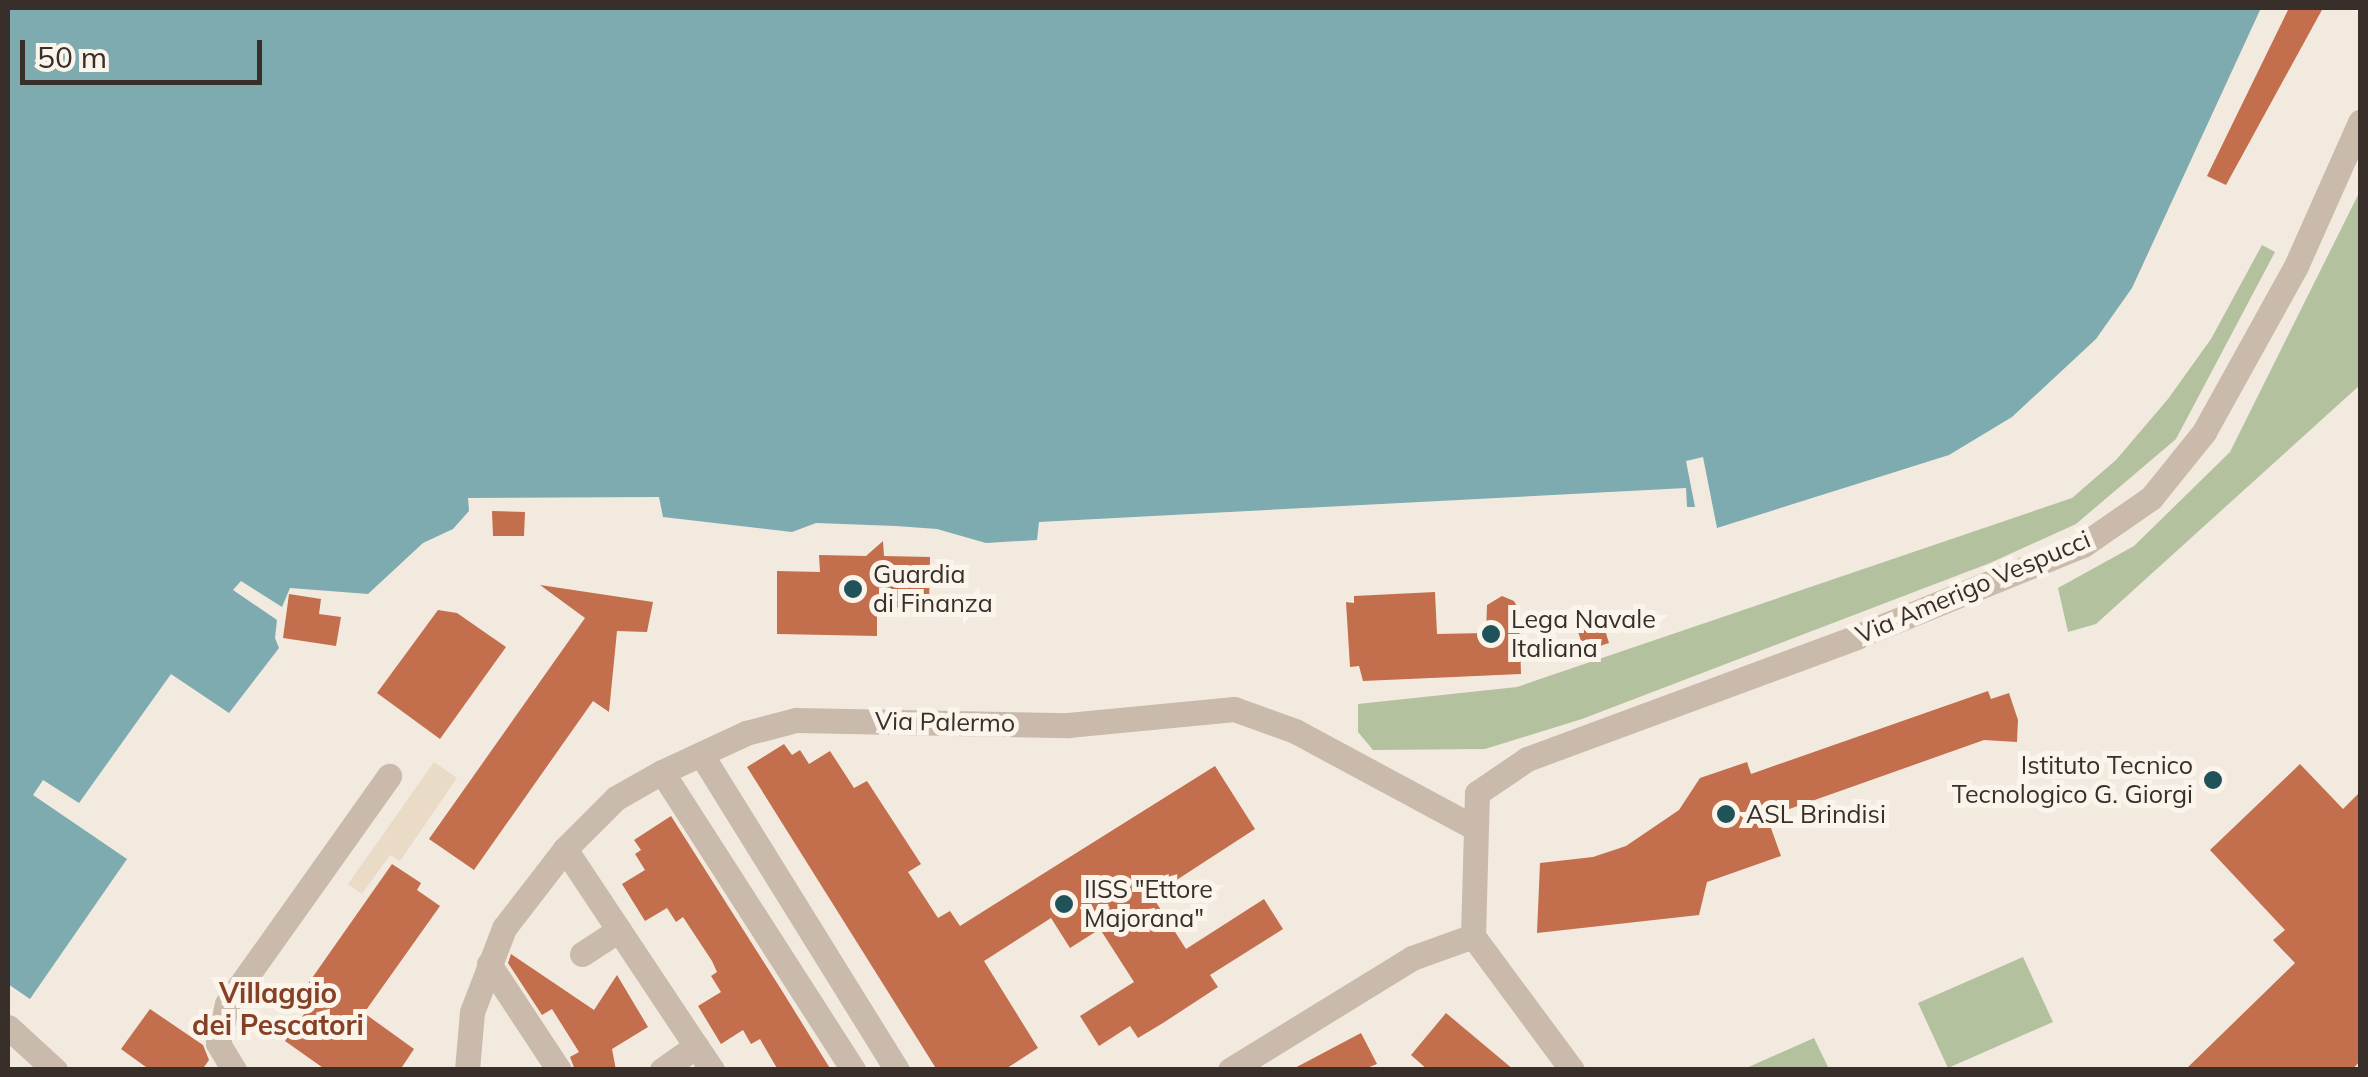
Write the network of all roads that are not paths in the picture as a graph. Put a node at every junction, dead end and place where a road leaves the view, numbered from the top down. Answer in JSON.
{"nodes":[{"id":1,"x":2360,"y":122,"type":"edge"},
{"id":2,"x":701,"y":754,"type":"junction"},
{"id":3,"x":662,"y":772,"type":"junction"},
{"id":4,"x":389,"y":776,"type":"dead end"},
{"id":5,"x":1473,"y":827,"type":"junction"},
{"id":6,"x":565,"y":849,"type":"junction"},
{"id":7,"x":619,"y":930,"type":"junction"},
{"id":8,"x":1473,"y":936,"type":"junction"},
{"id":9,"x":582,"y":954,"type":"dead end"},
{"id":10,"x":489,"y":964,"type":"junction"},
{"id":11,"x":8,"y":1027,"type":"edge"},
{"id":12,"x":696,"y":1046,"type":"junction"},
{"id":13,"x":55,"y":1070,"type":"edge"},
{"id":14,"x":234,"y":1070,"type":"edge"},
{"id":15,"x":466,"y":1070,"type":"edge"},
{"id":16,"x":560,"y":1070,"type":"edge"},
{"id":17,"x":662,"y":1070,"type":"edge"},
{"id":18,"x":712,"y":1070,"type":"edge"},
{"id":19,"x":853,"y":1070,"type":"edge"},
{"id":20,"x":896,"y":1070,"type":"edge"},
{"id":21,"x":1230,"y":1070,"type":"edge"},
{"id":22,"x":1572,"y":1070,"type":"edge"}],
"edges":[{"from":1,"to":5,"type":"street","name":"Via Amerigo Vespucci"},
{"from":2,"to":3,"type":"street","name":"Via Palermo"},
{"from":2,"to":5,"type":"street","name":"Via Palermo"},
{"from":2,"to":20,"type":"street"},
{"from":3,"to":6,"type":"street","name":"Via Palermo"},
{"from":3,"to":19,"type":"street"},
{"from":4,"to":14,"type":"street"},
{"from":5,"to":8,"type":"street"},
{"from":6,"to":7,"type":"street"},
{"from":6,"to":10,"type":"street","name":"Via Palermo"},
{"from":7,"to":9,"type":"street"},
{"from":7,"to":12,"type":"street"},
{"from":8,"to":21,"type":"street"},
{"from":8,"to":22,"type":"street"},
{"from":10,"to":15,"type":"street","name":"Via Palermo"},
{"from":10,"to":16,"type":"street"},
{"from":11,"to":13,"type":"street"},
{"from":12,"to":17,"type":"street"},
{"from":12,"to":18,"type":"street"}]}
